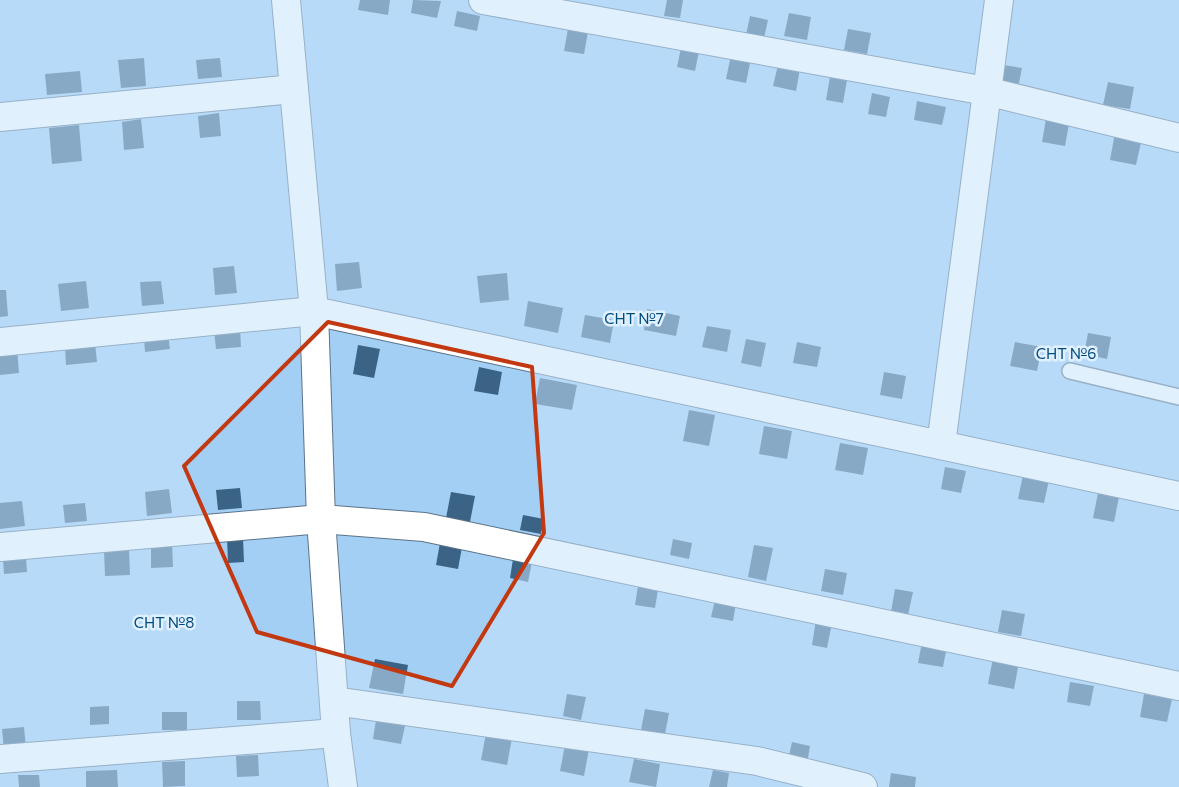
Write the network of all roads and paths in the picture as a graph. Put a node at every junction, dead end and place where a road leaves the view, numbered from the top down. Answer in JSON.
{"nodes":[{"id":1,"x":286,"y":0,"type":"edge"},
{"id":2,"x":483,"y":0,"type":"edge"},
{"id":3,"x":999,"y":0,"type":"edge"},
{"id":4,"x":294,"y":89,"type":"junction"},
{"id":5,"x":986,"y":91,"type":"junction"},
{"id":6,"x":0,"y":117,"type":"edge"},
{"id":7,"x":1179,"y":138,"type":"edge"},
{"id":8,"x":314,"y":311,"type":"junction"},
{"id":9,"x":0,"y":342,"type":"edge"},
{"id":10,"x":1070,"y":371,"type":"dead end"},
{"id":11,"x":1179,"y":397,"type":"edge"},
{"id":12,"x":940,"y":445,"type":"junction"},
{"id":13,"x":1179,"y":496,"type":"edge"},
{"id":14,"x":321,"y":519,"type":"junction"},
{"id":15,"x":0,"y":547,"type":"edge"},
{"id":16,"x":1179,"y":686,"type":"edge"},
{"id":17,"x":334,"y":701,"type":"junction"},
{"id":18,"x":336,"y":733,"type":"junction"},
{"id":19,"x":0,"y":759,"type":"edge"},
{"id":20,"x":343,"y":787,"type":"edge"},
{"id":21,"x":863,"y":787,"type":"edge"}],
"edges":[{"from":1,"to":4,"type":"street"},
{"from":2,"to":5,"type":"street"},
{"from":3,"to":5,"type":"street"},
{"from":4,"to":6,"type":"street"},
{"from":4,"to":8,"type":"street"},
{"from":5,"to":7,"type":"street"},
{"from":5,"to":12,"type":"street"},
{"from":8,"to":9,"type":"street"},
{"from":8,"to":12,"type":"street"},
{"from":8,"to":14,"type":"street"},
{"from":10,"to":11,"type":"lane"},
{"from":12,"to":13,"type":"street"},
{"from":14,"to":15,"type":"street"},
{"from":14,"to":16,"type":"street"},
{"from":14,"to":17,"type":"street"},
{"from":17,"to":18,"type":"street"},
{"from":17,"to":21,"type":"street"},
{"from":18,"to":19,"type":"street"},
{"from":18,"to":20,"type":"street"}]}
